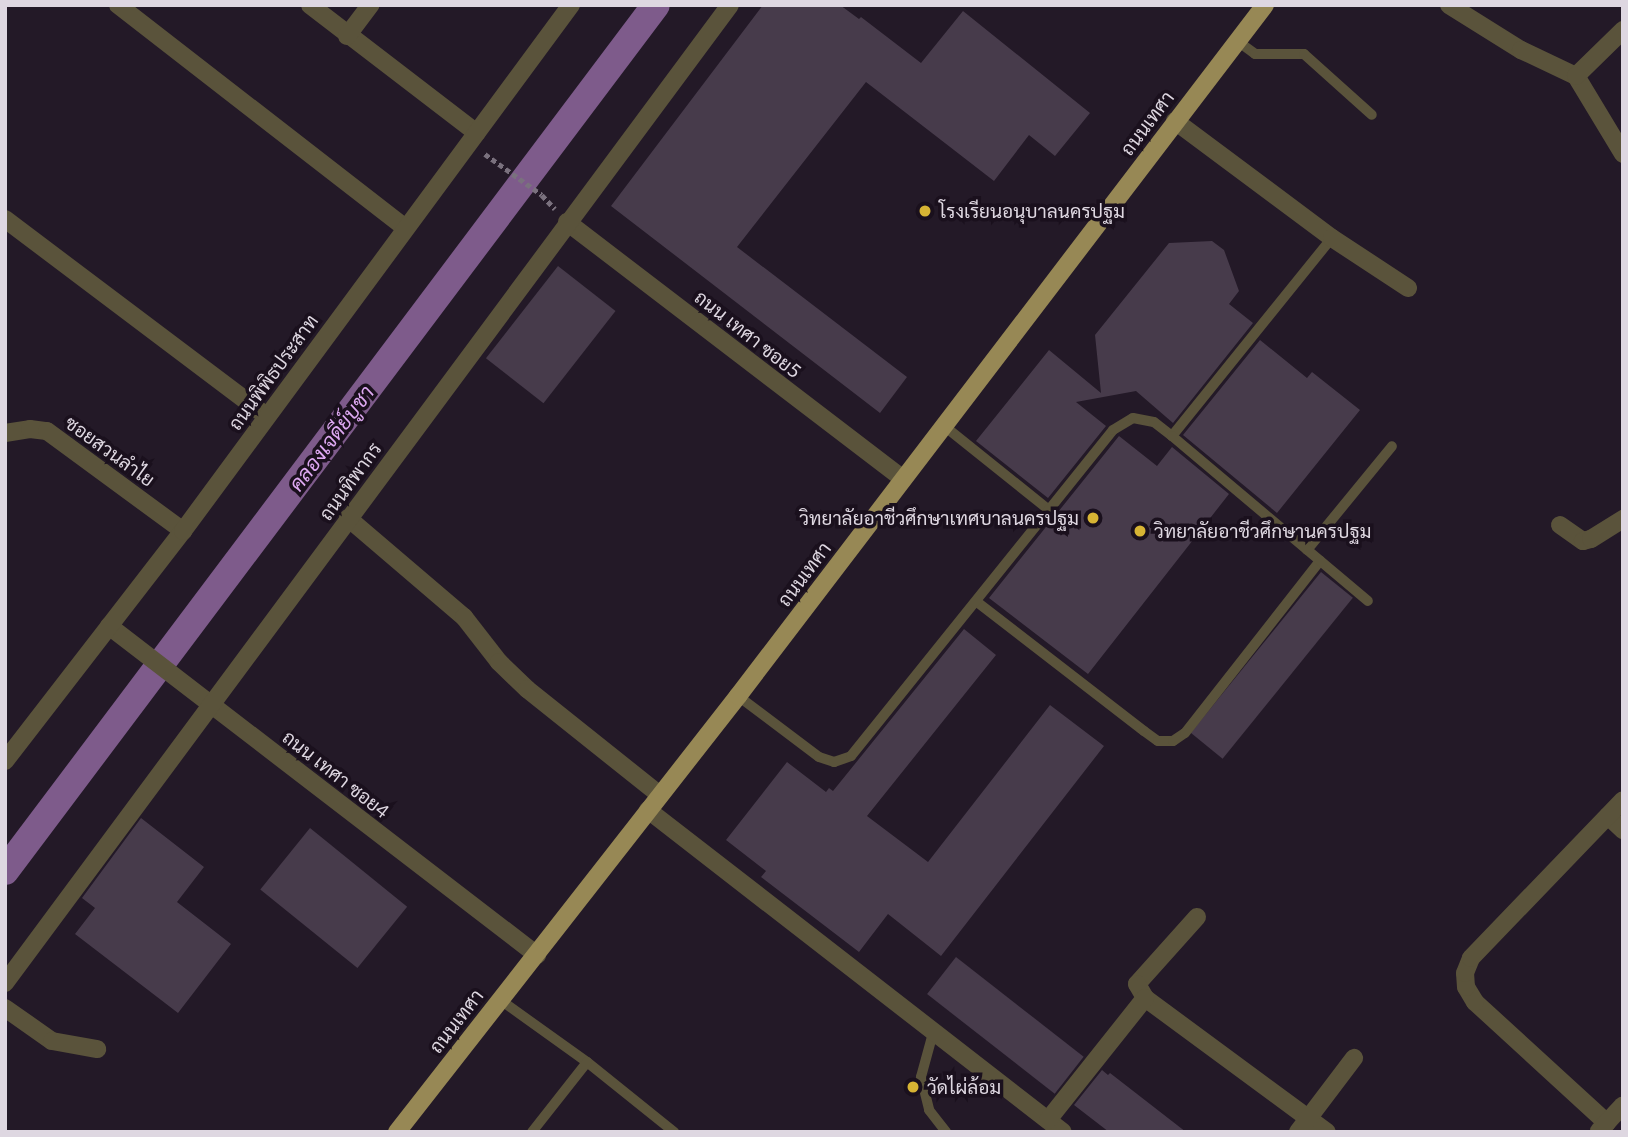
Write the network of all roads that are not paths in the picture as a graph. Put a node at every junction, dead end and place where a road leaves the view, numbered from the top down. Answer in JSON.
{"nodes":[{"id":1,"x":118,"y":5,"type":"edge"},
{"id":2,"x":310,"y":5,"type":"edge"},
{"id":3,"x":370,"y":5,"type":"edge"},
{"id":4,"x":571,"y":5,"type":"edge"},
{"id":5,"x":730,"y":5,"type":"edge"},
{"id":6,"x":1265,"y":5,"type":"edge"},
{"id":7,"x":1449,"y":5,"type":"edge"},
{"id":8,"x":1623,"y":30,"type":"edge"},
{"id":9,"x":347,"y":36,"type":"junction"},
{"id":10,"x":1236,"y":40,"type":"junction"},
{"id":11,"x":1576,"y":76,"type":"junction"},
{"id":12,"x":1372,"y":115,"type":"dead end"},
{"id":13,"x":1175,"y":121,"type":"junction"},
{"id":14,"x":477,"y":134,"type":"junction"},
{"id":15,"x":1623,"y":154,"type":"edge"},
{"id":16,"x":5,"y":219,"type":"edge"},
{"id":17,"x":567,"y":222,"type":"junction"},
{"id":18,"x":406,"y":228,"type":"junction"},
{"id":19,"x":1332,"y":238,"type":"junction"},
{"id":20,"x":1408,"y":288,"type":"dead end"},
{"id":21,"x":266,"y":416,"type":"junction"},
{"id":22,"x":943,"y":425,"type":"junction"},
{"id":23,"x":5,"y":433,"type":"edge"},
{"id":24,"x":1172,"y":436,"type":"junction"},
{"id":25,"x":1392,"y":446,"type":"dead end"},
{"id":26,"x":903,"y":479,"type":"junction"},
{"id":27,"x":1049,"y":510,"type":"junction"},
{"id":28,"x":348,"y":518,"type":"junction"},
{"id":29,"x":1623,"y":519,"type":"edge"},
{"id":30,"x":1560,"y":525,"type":"dead end"},
{"id":31,"x":183,"y":531,"type":"junction"},
{"id":32,"x":1307,"y":550,"type":"junction"},
{"id":33,"x":1320,"y":561,"type":"junction"},
{"id":34,"x":1367,"y":601,"type":"dead end"},
{"id":35,"x":976,"y":602,"type":"junction"},
{"id":36,"x":109,"y":626,"type":"junction"},
{"id":37,"x":738,"y":695,"type":"junction"},
{"id":38,"x":211,"y":704,"type":"junction"},
{"id":39,"x":5,"y":761,"type":"edge"},
{"id":40,"x":660,"y":795,"type":"junction"},
{"id":41,"x":1623,"y":800,"type":"edge"},
{"id":42,"x":648,"y":810,"type":"junction"},
{"id":43,"x":1608,"y":816,"type":"junction"},
{"id":44,"x":1623,"y":830,"type":"edge"},
{"id":45,"x":1197,"y":917,"type":"dead end"},
{"id":46,"x":537,"y":955,"type":"junction"},
{"id":47,"x":5,"y":983,"type":"edge"},
{"id":48,"x":1145,"y":998,"type":"junction"},
{"id":49,"x":499,"y":999,"type":"junction"},
{"id":50,"x":5,"y":1008,"type":"edge"},
{"id":51,"x":933,"y":1033,"type":"junction"},
{"id":52,"x":97,"y":1049,"type":"dead end"},
{"id":53,"x":1353,"y":1058,"type":"dead end"},
{"id":54,"x":587,"y":1062,"type":"junction"},
{"id":55,"x":1623,"y":1105,"type":"edge"},
{"id":56,"x":1048,"y":1120,"type":"junction"},
{"id":57,"x":1303,"y":1125,"type":"edge"},
{"id":58,"x":1603,"y":1127,"type":"edge"},
{"id":59,"x":397,"y":1132,"type":"edge"},
{"id":60,"x":532,"y":1132,"type":"edge"},
{"id":61,"x":674,"y":1132,"type":"edge"},
{"id":62,"x":946,"y":1132,"type":"edge"},
{"id":63,"x":1063,"y":1132,"type":"edge"},
{"id":64,"x":1327,"y":1132,"type":"edge"}],
"edges":[{"from":1,"to":18,"type":"street"},
{"from":2,"to":9,"type":"street"},
{"from":3,"to":9,"type":"street"},
{"from":4,"to":14,"type":"street","name":"ถนนพิพิธประสาท"},
{"from":5,"to":17,"type":"street","name":"ถนนทิพากร"},
{"from":6,"to":10,"type":"main road","name":"ถนนเทศา"},
{"from":7,"to":11,"type":"street"},
{"from":8,"to":11,"type":"street"},
{"from":9,"to":14,"type":"street"},
{"from":10,"to":12,"type":"lane"},
{"from":10,"to":13,"type":"main road","name":"ถนนเทศา"},
{"from":11,"to":15,"type":"street"},
{"from":13,"to":19,"type":"street"},
{"from":13,"to":22,"type":"main road","name":"ถนนเทศา"},
{"from":14,"to":18,"type":"street","name":"ถนนพิพิธประสาท"},
{"from":16,"to":21,"type":"street"},
{"from":17,"to":26,"type":"street","name":"ถนน เทศา ซอย5"},
{"from":17,"to":28,"type":"street","name":"ถนนทิพากร"},
{"from":18,"to":21,"type":"street","name":"ถนนพิพิธประสาท"},
{"from":19,"to":20,"type":"street"},
{"from":19,"to":24,"type":"lane"},
{"from":21,"to":31,"type":"street","name":"ถนนพิพิธประสาท"},
{"from":22,"to":26,"type":"main road","name":"ถนนเทศา"},
{"from":22,"to":27,"type":"lane"},
{"from":23,"to":31,"type":"street","name":"ซอยสวนลำไย"},
{"from":24,"to":27,"type":"lane"},
{"from":24,"to":32,"type":"lane"},
{"from":25,"to":32,"type":"lane"},
{"from":26,"to":37,"type":"main road","name":"ถนนเทศา"},
{"from":27,"to":35,"type":"lane"},
{"from":28,"to":38,"type":"street","name":"ถนนทิพากร"},
{"from":28,"to":40,"type":"street"},
{"from":29,"to":30,"type":"street"},
{"from":31,"to":36,"type":"street","name":"ถนนพิพิธประสาท"},
{"from":32,"to":33,"type":"lane"},
{"from":33,"to":34,"type":"lane"},
{"from":33,"to":35,"type":"lane"},
{"from":35,"to":37,"type":"lane"},
{"from":36,"to":38,"type":"street","name":"ถนน เทศา ซอย4"},
{"from":36,"to":39,"type":"street","name":"ถนนพิพิธประสาท"},
{"from":37,"to":40,"type":"main road","name":"ถนนเทศา"},
{"from":38,"to":46,"type":"street","name":"ถนน เทศา ซอย4"},
{"from":38,"to":47,"type":"street","name":"ถนนทิพากร"},
{"from":40,"to":42,"type":"main road","name":"ถนนเทศา"},
{"from":41,"to":43,"type":"street"},
{"from":42,"to":46,"type":"main road","name":"ถนนเทศา"},
{"from":42,"to":51,"type":"street"},
{"from":43,"to":44,"type":"street"},
{"from":43,"to":58,"type":"street"},
{"from":45,"to":48,"type":"street"},
{"from":46,"to":49,"type":"main road","name":"ถนนเทศา"},
{"from":48,"to":56,"type":"street"},
{"from":48,"to":57,"type":"street"},
{"from":49,"to":54,"type":"lane"},
{"from":49,"to":59,"type":"main road","name":"ถนนเทศา"},
{"from":50,"to":52,"type":"street"},
{"from":51,"to":56,"type":"street"},
{"from":51,"to":62,"type":"lane"},
{"from":53,"to":57,"type":"street"},
{"from":54,"to":60,"type":"lane"},
{"from":54,"to":61,"type":"lane"},
{"from":55,"to":58,"type":"street"},
{"from":56,"to":63,"type":"street"},
{"from":57,"to":64,"type":"street"}]}
